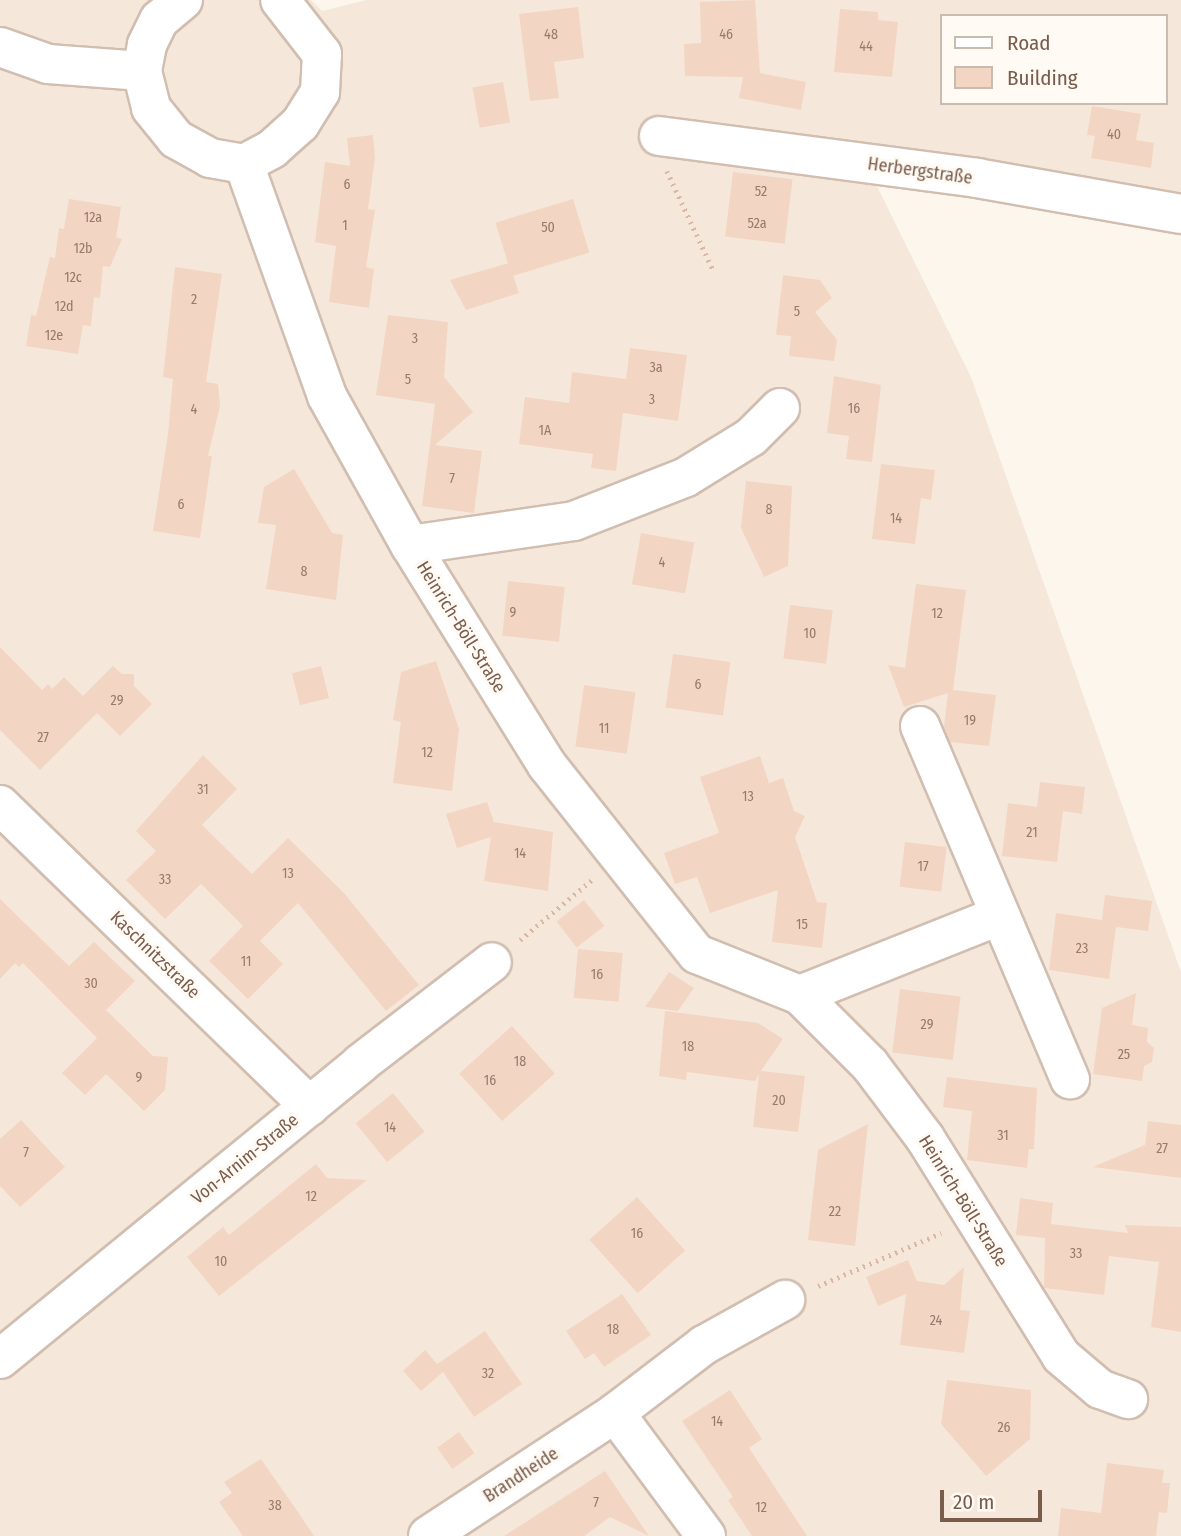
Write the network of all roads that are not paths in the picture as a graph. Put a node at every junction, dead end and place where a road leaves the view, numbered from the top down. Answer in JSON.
{"nodes":[{"id":1,"x":183,"y":0,"type":"edge"},
{"id":2,"x":280,"y":0,"type":"edge"},
{"id":3,"x":0,"y":47,"type":"edge"},
{"id":4,"x":142,"y":72,"type":"junction"},
{"id":5,"x":659,"y":136,"type":"road end"},
{"id":6,"x":244,"y":164,"type":"junction"},
{"id":7,"x":1181,"y":214,"type":"edge"},
{"id":8,"x":780,"y":408,"type":"dead end"},
{"id":9,"x":410,"y":545,"type":"junction"},
{"id":10,"x":920,"y":726,"type":"dead end"},
{"id":11,"x":0,"y":805,"type":"edge"},
{"id":12,"x":999,"y":916,"type":"junction"},
{"id":13,"x":492,"y":962,"type":"road end"},
{"id":14,"x":800,"y":995,"type":"junction"},
{"id":15,"x":1070,"y":1079,"type":"dead end"},
{"id":16,"x":310,"y":1106,"type":"junction"},
{"id":17,"x":785,"y":1300,"type":"road end"},
{"id":18,"x":0,"y":1359,"type":"edge"},
{"id":19,"x":1128,"y":1399,"type":"dead end"},
{"id":20,"x":615,"y":1413,"type":"junction"},
{"id":21,"x":428,"y":1536,"type":"edge"},
{"id":22,"x":706,"y":1536,"type":"edge"}],
"edges":[{"from":1,"to":4,"type":"street"},
{"from":2,"to":6,"type":"street"},
{"from":3,"to":4,"type":"street"},
{"from":4,"to":6,"type":"street"},
{"from":5,"to":7,"type":"street","name":"Herbergstraße"},
{"from":6,"to":9,"type":"street","name":"Heinrich-Böll-Straße"},
{"from":8,"to":9,"type":"street"},
{"from":9,"to":14,"type":"street","name":"Heinrich-Böll-Straße"},
{"from":10,"to":12,"type":"street"},
{"from":11,"to":16,"type":"street","name":"Kaschnitzstraße"},
{"from":12,"to":14,"type":"street"},
{"from":12,"to":15,"type":"street"},
{"from":13,"to":16,"type":"street","name":"Von-Arnim-Straße"},
{"from":14,"to":19,"type":"street","name":"Heinrich-Böll-Straße"},
{"from":16,"to":18,"type":"street","name":"Von-Arnim-Straße"},
{"from":17,"to":20,"type":"street","name":"Brandheide"},
{"from":20,"to":21,"type":"street","name":"Brandheide"},
{"from":20,"to":22,"type":"street"}]}
